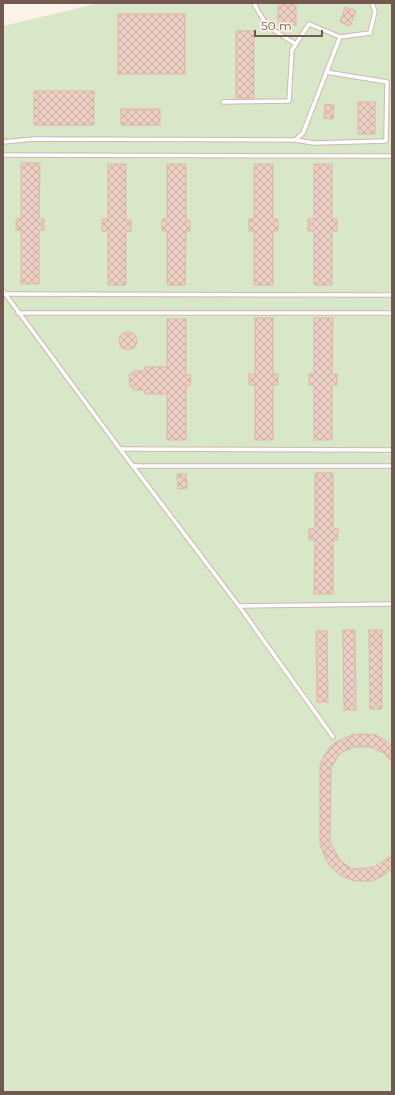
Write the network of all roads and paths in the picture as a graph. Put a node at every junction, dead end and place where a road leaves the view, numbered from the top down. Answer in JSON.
{"nodes":[{"id":1,"x":254,"y":3,"type":"edge"},
{"id":2,"x":372,"y":3,"type":"edge"},
{"id":3,"x":340,"y":37,"type":"junction"},
{"id":4,"x":296,"y":44,"type":"junction"},
{"id":5,"x":326,"y":72,"type":"junction"},
{"id":6,"x":223,"y":102,"type":"dead end"},
{"id":7,"x":295,"y":140,"type":"junction"},
{"id":8,"x":3,"y":142,"type":"edge"},
{"id":9,"x":3,"y":155,"type":"edge"},
{"id":10,"x":392,"y":156,"type":"edge"},
{"id":11,"x":4,"y":293,"type":"edge"},
{"id":12,"x":392,"y":295,"type":"edge"},
{"id":13,"x":18,"y":313,"type":"junction"},
{"id":14,"x":392,"y":313,"type":"edge"},
{"id":15,"x":120,"y":449,"type":"junction"},
{"id":16,"x":392,"y":450,"type":"edge"},
{"id":17,"x":134,"y":466,"type":"junction"},
{"id":18,"x":392,"y":466,"type":"edge"},
{"id":19,"x":392,"y":604,"type":"edge"},
{"id":20,"x":239,"y":606,"type":"junction"},
{"id":21,"x":334,"y":737,"type":"dead end"}],
"edges":[{"from":1,"to":4,"type":"lane"},
{"from":2,"to":3,"type":"lane"},
{"from":3,"to":4,"type":"lane"},
{"from":3,"to":5,"type":"lane"},
{"from":4,"to":6,"type":"lane"},
{"from":5,"to":7,"type":"lane"},
{"from":5,"to":7,"type":"lane"},
{"from":7,"to":8,"type":"lane"},
{"from":9,"to":10,"type":"lane"},
{"from":11,"to":12,"type":"lane"},
{"from":11,"to":13,"type":"lane"},
{"from":13,"to":14,"type":"lane"},
{"from":13,"to":15,"type":"lane"},
{"from":15,"to":16,"type":"lane"},
{"from":15,"to":17,"type":"lane"},
{"from":17,"to":18,"type":"lane"},
{"from":17,"to":20,"type":"lane"},
{"from":19,"to":20,"type":"lane"},
{"from":20,"to":21,"type":"lane"}]}
